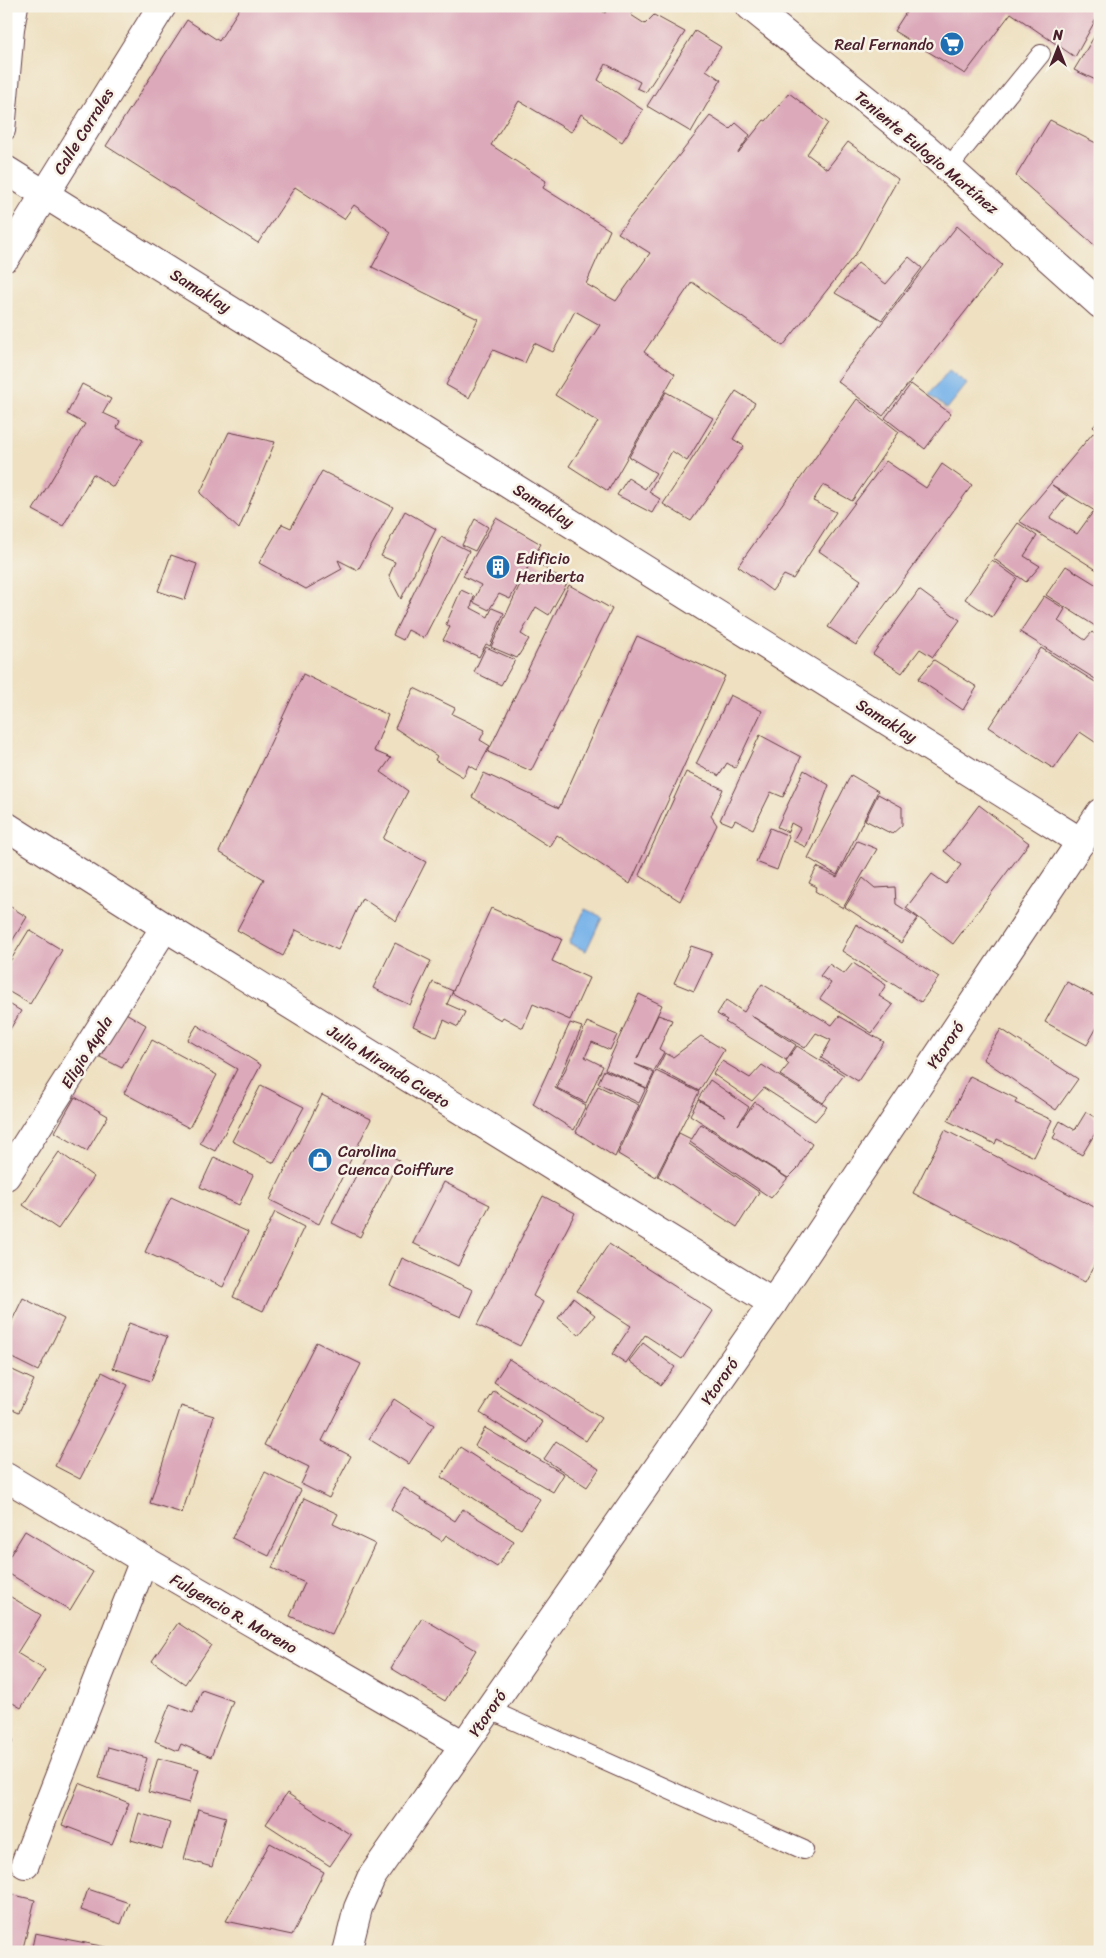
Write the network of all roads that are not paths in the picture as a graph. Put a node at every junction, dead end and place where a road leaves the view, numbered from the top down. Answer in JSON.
{"nodes":[{"id":1,"x":19,"y":6,"type":"edge"},
{"id":2,"x":162,"y":6,"type":"edge"},
{"id":3,"x":750,"y":6,"type":"edge"},
{"id":4,"x":1041,"y":54,"type":"dead end"},
{"id":5,"x":6,"y":131,"type":"edge"},
{"id":6,"x":948,"y":168,"type":"junction"},
{"id":7,"x":6,"y":170,"type":"edge"},
{"id":8,"x":45,"y":192,"type":"junction"},
{"id":9,"x":6,"y":257,"type":"edge"},
{"id":10,"x":1100,"y":304,"type":"edge"},
{"id":11,"x":1100,"y":813,"type":"edge"},
{"id":12,"x":6,"y":826,"type":"edge"},
{"id":13,"x":1081,"y":842,"type":"junction"},
{"id":14,"x":165,"y":927,"type":"junction"},
{"id":15,"x":6,"y":1176,"type":"edge"},
{"id":16,"x":773,"y":1303,"type":"junction"},
{"id":17,"x":6,"y":1477,"type":"edge"},
{"id":18,"x":144,"y":1560,"type":"junction"},
{"id":19,"x":490,"y":1710,"type":"junction"},
{"id":20,"x":464,"y":1746,"type":"junction"},
{"id":21,"x":804,"y":1850,"type":"dead end"},
{"id":22,"x":25,"y":1864,"type":"dead end"},
{"id":23,"x":353,"y":1950,"type":"edge"}],
"edges":[{"from":1,"to":5,"type":"lane"},
{"from":2,"to":8,"type":"street","name":"Calle Corrales"},
{"from":3,"to":6,"type":"street","name":"Teniente Eulogio Martínez"},
{"from":4,"to":6,"type":"lane"},
{"from":6,"to":10,"type":"street","name":"Teniente Eulogio Martínez"},
{"from":7,"to":8,"type":"street","name":"Samaklay"},
{"from":8,"to":9,"type":"street","name":"Calle Corrales"},
{"from":8,"to":13,"type":"street","name":"Samaklay"},
{"from":11,"to":13,"type":"street","name":"Ytororó"},
{"from":12,"to":14,"type":"street","name":"Julia Miranda Cueto"},
{"from":13,"to":16,"type":"street","name":"Ytororó"},
{"from":14,"to":15,"type":"street","name":"Eligio Ayala"},
{"from":14,"to":16,"type":"street","name":"Julia Miranda Cueto"},
{"from":16,"to":19,"type":"street","name":"Ytororó"},
{"from":17,"to":18,"type":"street","name":"Fulgencio R. Moreno"},
{"from":18,"to":20,"type":"street","name":"Fulgencio R. Moreno"},
{"from":18,"to":22,"type":"street"},
{"from":19,"to":20,"type":"street","name":"Ytororó"},
{"from":19,"to":21,"type":"lane"},
{"from":20,"to":23,"type":"street","name":"Ytororó"}]}
